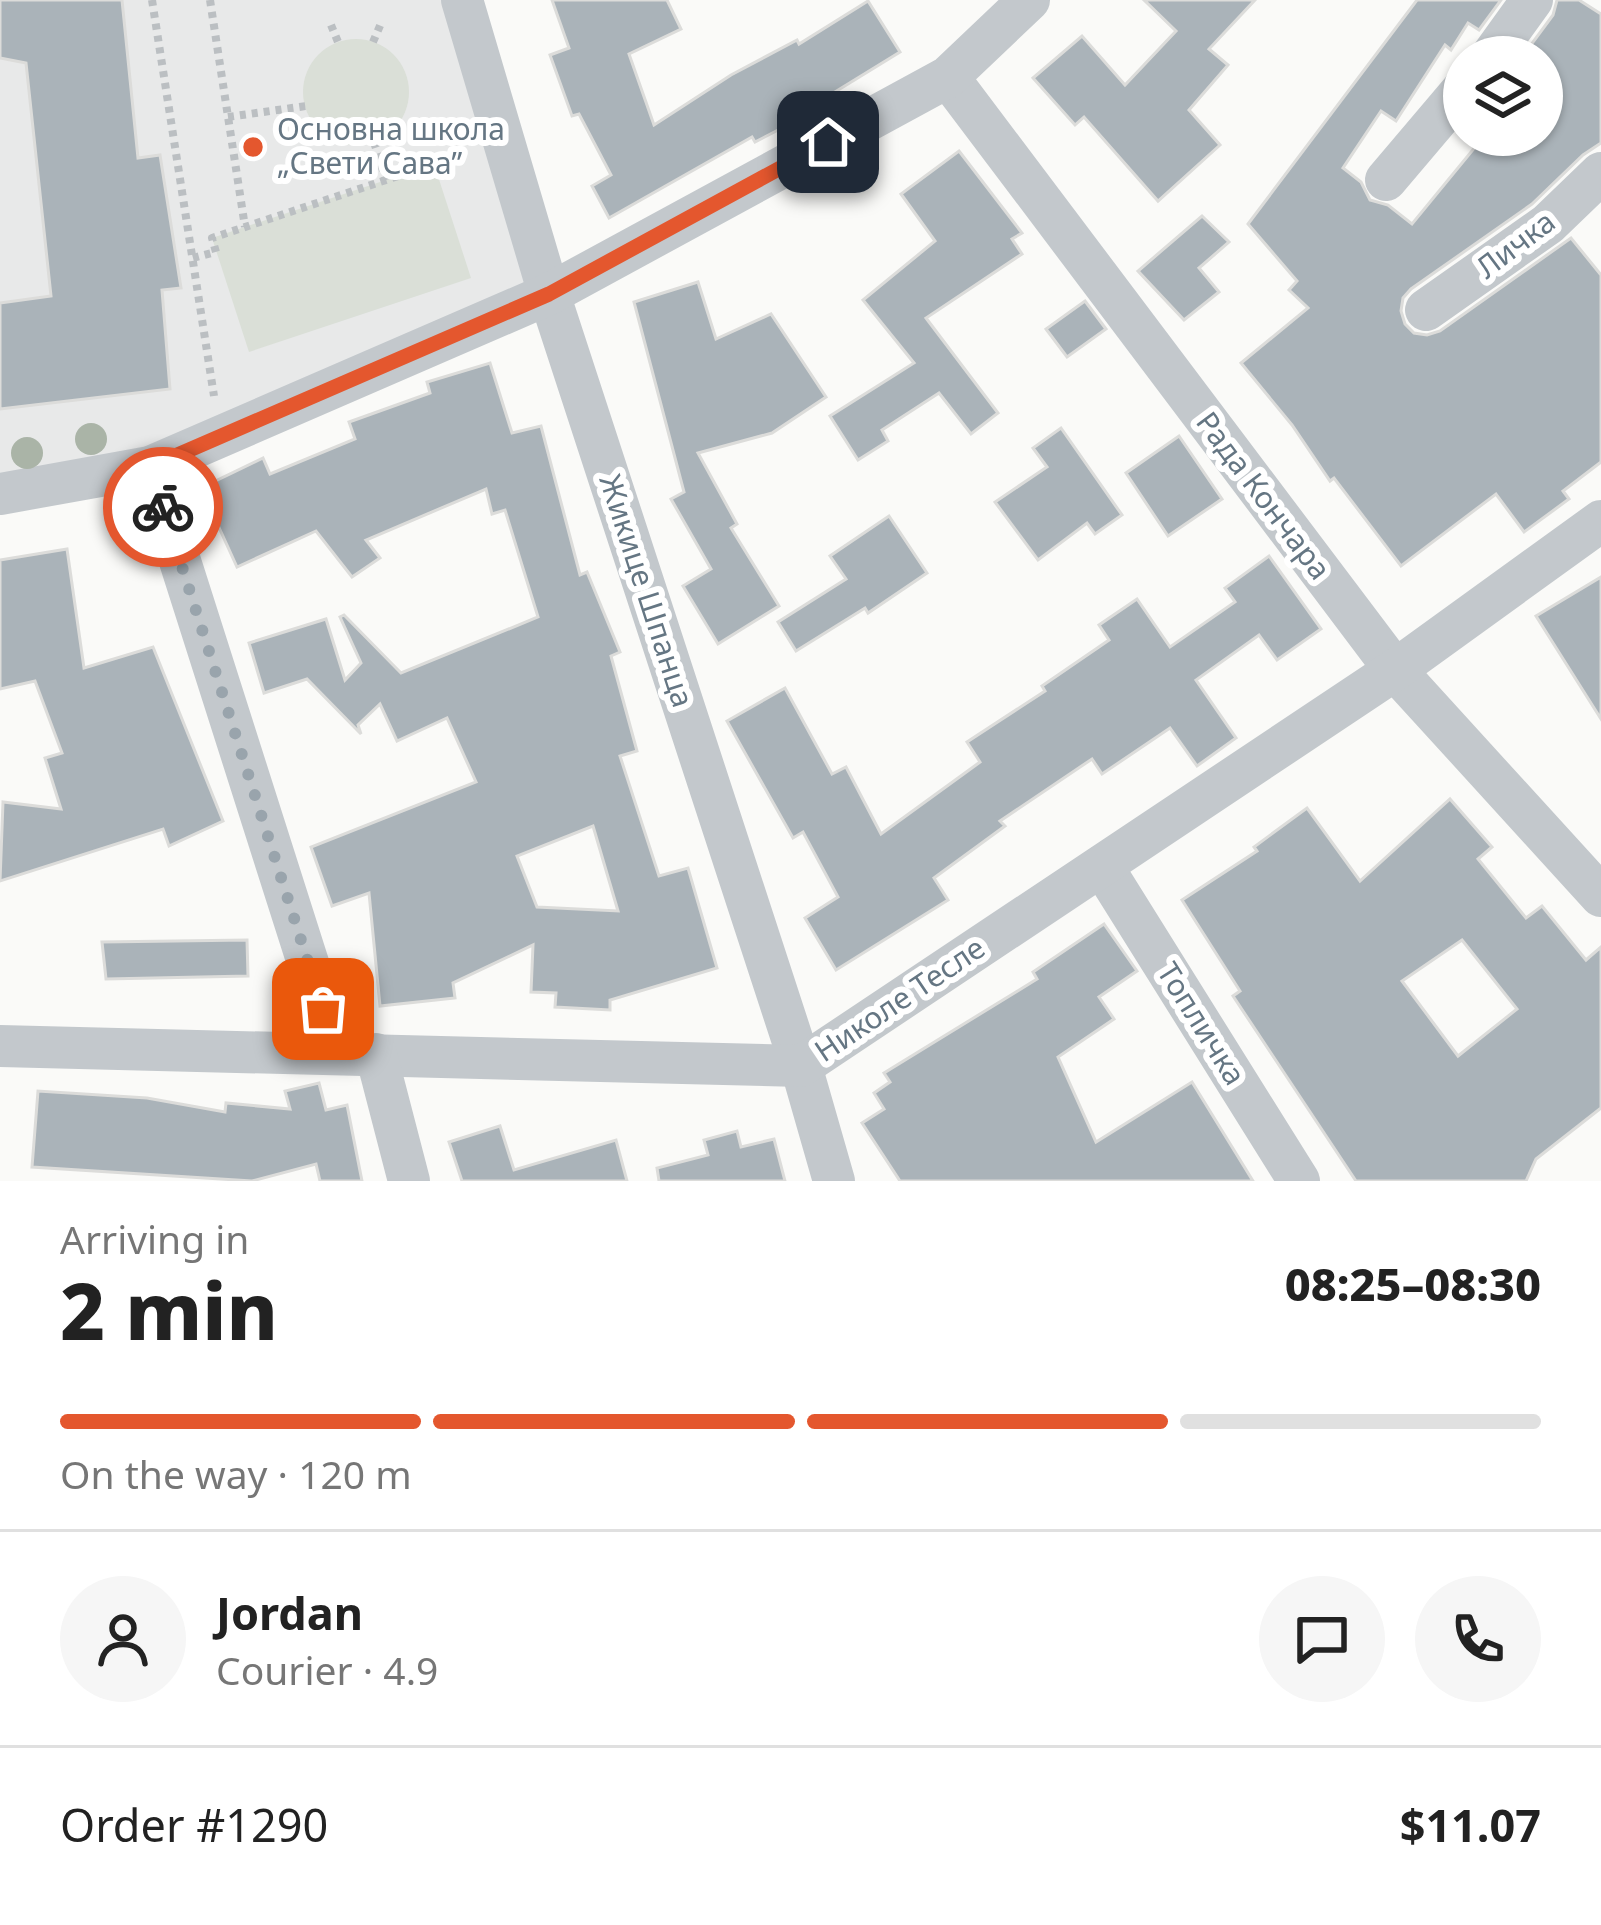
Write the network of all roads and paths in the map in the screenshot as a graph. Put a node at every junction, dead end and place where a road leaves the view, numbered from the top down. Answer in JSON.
{"nodes":[{"id":1,"x":152,"y":0,"type":"edge"},
{"id":2,"x":210,"y":0,"type":"edge"},
{"id":3,"x":463,"y":0,"type":"edge"},
{"id":4,"x":1029,"y":0,"type":"edge"},
{"id":5,"x":1532,"y":0,"type":"edge"},
{"id":6,"x":382,"y":21,"type":"dead end"},
{"id":7,"x":331,"y":25,"type":"dead end"},
{"id":8,"x":1505,"y":36,"type":"edge"},
{"id":9,"x":374,"y":41,"type":"dead end"},
{"id":10,"x":338,"y":42,"type":"dead end"},
{"id":11,"x":948,"y":77,"type":"junction"},
{"id":12,"x":306,"y":106,"type":"dead end"},
{"id":13,"x":1443,"y":113,"type":"edge"},
{"id":14,"x":228,"y":117,"type":"junction"},
{"id":15,"x":374,"y":142,"type":"dead end"},
{"id":16,"x":434,"y":164,"type":"dead end"},
{"id":17,"x":1601,"y":173,"type":"edge"},
{"id":18,"x":386,"y":180,"type":"junction"},
{"id":19,"x":1387,"y":180,"type":"dead end"},
{"id":20,"x":245,"y":226,"type":"junction"},
{"id":21,"x":193,"y":258,"type":"junction"},
{"id":22,"x":549,"y":294,"type":"junction"},
{"id":23,"x":1426,"y":310,"type":"dead end"},
{"id":24,"x":221,"y":437,"type":"junction"},
{"id":25,"x":150,"y":467,"type":"junction"},
{"id":26,"x":0,"y":494,"type":"edge"},
{"id":27,"x":1601,"y":521,"type":"edge"},
{"id":28,"x":1396,"y":670,"type":"junction"},
{"id":29,"x":1102,"y":866,"type":"junction"},
{"id":30,"x":1601,"y":896,"type":"edge"},
{"id":31,"x":0,"y":1046,"type":"edge"},
{"id":32,"x":356,"y":1054,"type":"junction"},
{"id":33,"x":801,"y":1066,"type":"junction"},
{"id":34,"x":409,"y":1181,"type":"edge"},
{"id":35,"x":834,"y":1181,"type":"edge"},
{"id":36,"x":1299,"y":1181,"type":"edge"}],
"edges":[{"from":1,"to":21,"type":"path"},
{"from":2,"to":14,"type":"path"},
{"from":3,"to":22,"type":"street","name":"Жикице Шпанца"},
{"from":4,"to":11,"type":"street"},
{"from":5,"to":8,"type":"street"},
{"from":6,"to":9,"type":"path"},
{"from":7,"to":10,"type":"path"},
{"from":11,"to":22,"type":"street"},
{"from":11,"to":28,"type":"street","name":"Рада Кончара"},
{"from":12,"to":14,"type":"path"},
{"from":13,"to":19,"type":"street"},
{"from":14,"to":20,"type":"path"},
{"from":15,"to":18,"type":"path"},
{"from":16,"to":18,"type":"path"},
{"from":17,"to":23,"type":"street","name":"Личка"},
{"from":18,"to":20,"type":"path"},
{"from":20,"to":21,"type":"path"},
{"from":21,"to":24,"type":"path"},
{"from":22,"to":24,"type":"street"},
{"from":22,"to":33,"type":"street","name":"Жикице Шпанца"},
{"from":24,"to":25,"type":"street"},
{"from":25,"to":26,"type":"street"},
{"from":25,"to":32,"type":"street"},
{"from":27,"to":28,"type":"street","name":"Николе Тесле"},
{"from":28,"to":29,"type":"street","name":"Николе Тесле"},
{"from":28,"to":30,"type":"street","name":"Рада Кончара"},
{"from":29,"to":33,"type":"street","name":"Николе Тесле"},
{"from":29,"to":36,"type":"street","name":"Топличка"},
{"from":31,"to":32,"type":"street","name":"Николе Тесле"},
{"from":32,"to":33,"type":"street","name":"Николе Тесле"},
{"from":32,"to":34,"type":"street"},
{"from":33,"to":35,"type":"street","name":"Жикице Шпанца"}]}
